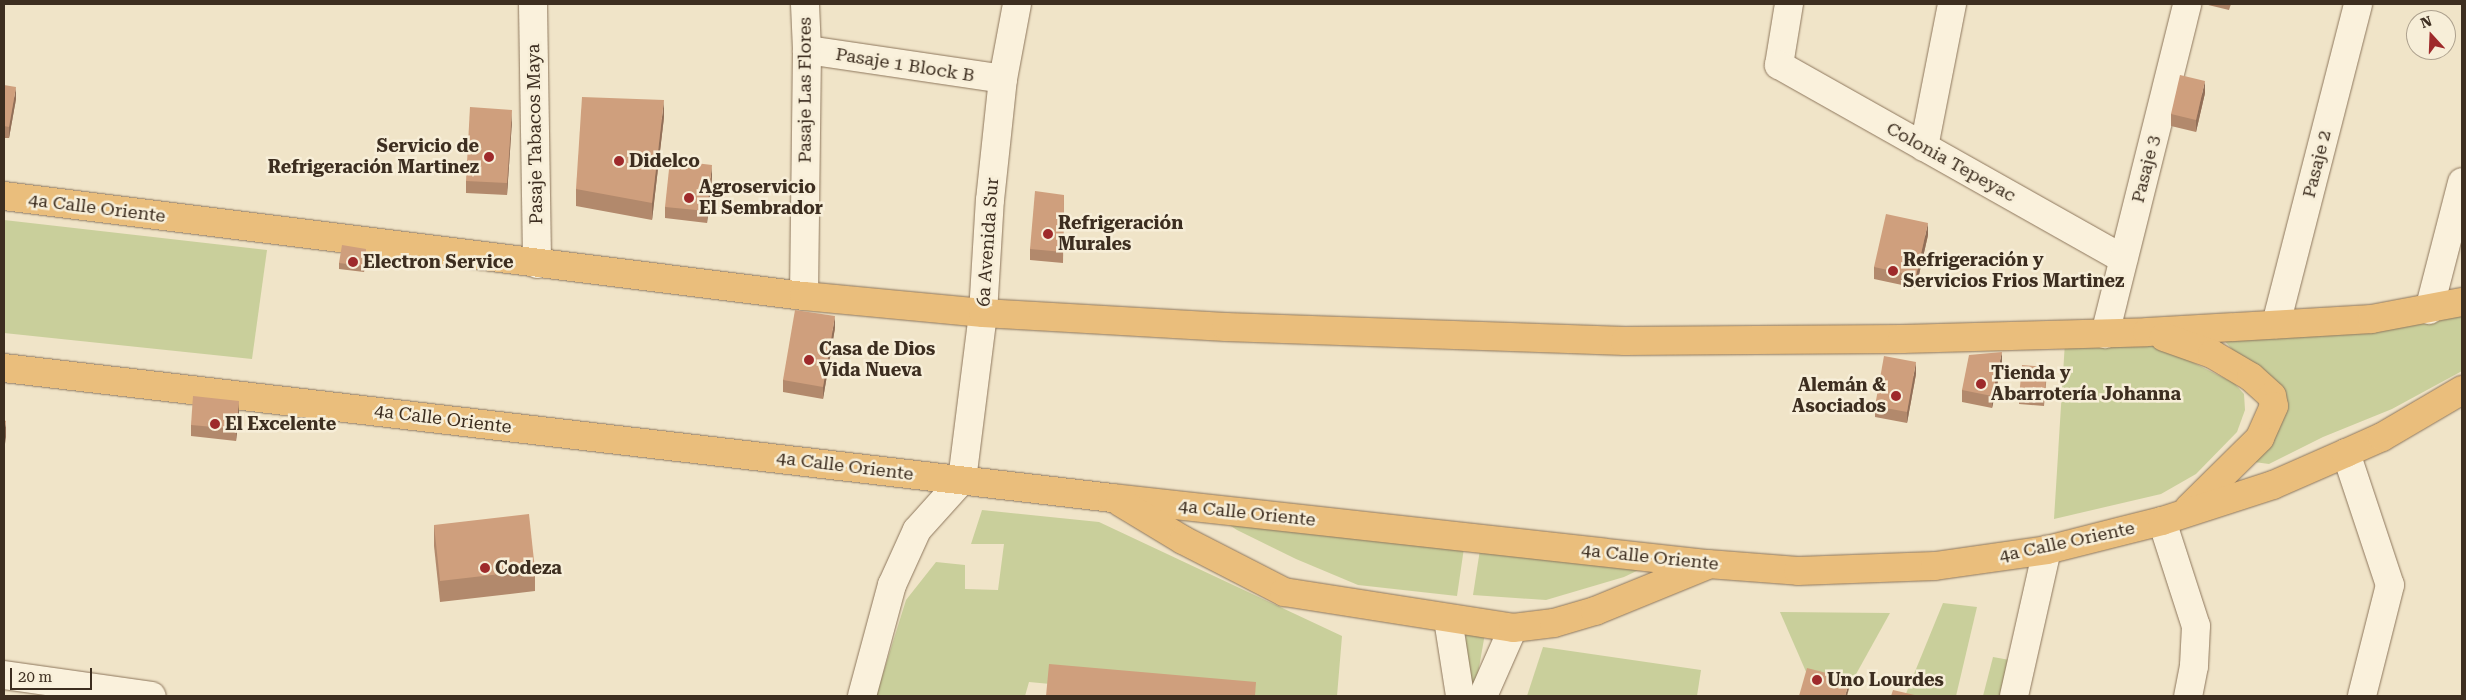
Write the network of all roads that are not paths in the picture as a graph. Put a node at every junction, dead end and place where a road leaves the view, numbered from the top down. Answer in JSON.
{"nodes":[{"id":1,"x":533,"y":4,"type":"edge"},
{"id":2,"x":804,"y":4,"type":"edge"},
{"id":3,"x":1017,"y":4,"type":"edge"},
{"id":4,"x":1789,"y":4,"type":"edge"},
{"id":5,"x":1952,"y":4,"type":"edge"},
{"id":6,"x":2187,"y":4,"type":"edge"},
{"id":7,"x":2358,"y":4,"type":"edge"},
{"id":8,"x":807,"y":50,"type":"junction"},
{"id":9,"x":1003,"y":79,"type":"junction"},
{"id":10,"x":1924,"y":147,"type":"junction"},
{"id":11,"x":2462,"y":182,"type":"edge"},
{"id":12,"x":4,"y":196,"type":"edge"},
{"id":13,"x":2123,"y":259,"type":"junction"},
{"id":14,"x":537,"y":264,"type":"junction"},
{"id":15,"x":804,"y":296,"type":"junction"},
{"id":16,"x":2462,"y":302,"type":"edge"},
{"id":17,"x":2429,"y":310,"type":"junction"},
{"id":18,"x":983,"y":313,"type":"junction"},
{"id":19,"x":2276,"y":324,"type":"junction"},
{"id":20,"x":2147,"y":332,"type":"junction"},
{"id":21,"x":2105,"y":334,"type":"junction"},
{"id":22,"x":4,"y":368,"type":"edge"},
{"id":23,"x":2462,"y":390,"type":"edge"},
{"id":24,"x":2346,"y":453,"type":"junction"},
{"id":25,"x":962,"y":480,"type":"junction"},
{"id":26,"x":1112,"y":498,"type":"junction"},
{"id":27,"x":2171,"y":518,"type":"junction"},
{"id":28,"x":2047,"y":550,"type":"junction"},
{"id":29,"x":1708,"y":564,"type":"junction"},
{"id":30,"x":1448,"y":619,"type":"junction"},
{"id":31,"x":1512,"y":628,"type":"junction"},
{"id":32,"x":4,"y":676,"type":"edge"},
{"id":33,"x":152,"y":696,"type":"edge"},
{"id":34,"x":862,"y":696,"type":"edge"},
{"id":35,"x":1460,"y":696,"type":"edge"},
{"id":36,"x":1483,"y":696,"type":"edge"},
{"id":37,"x":2014,"y":696,"type":"edge"},
{"id":38,"x":2188,"y":696,"type":"edge"},
{"id":39,"x":2362,"y":696,"type":"edge"}],
"edges":[{"from":1,"to":14,"type":"street","name":"Pasaje Tabacos Maya"},
{"from":2,"to":8,"type":"street","name":"Pasaje Las Flores"},
{"from":3,"to":9,"type":"street","name":"6a Avenida Sur"},
{"from":4,"to":10,"type":"street","name":"Colonia Tepeyac"},
{"from":5,"to":10,"type":"street"},
{"from":6,"to":13,"type":"street","name":"Pasaje 3"},
{"from":7,"to":19,"type":"street","name":"Pasaje 2"},
{"from":8,"to":9,"type":"street","name":"Pasaje 1 Block B"},
{"from":8,"to":15,"type":"street","name":"Pasaje Las Flores"},
{"from":9,"to":18,"type":"street","name":"6a Avenida Sur"},
{"from":10,"to":13,"type":"street","name":"Colonia Tepeyac"},
{"from":11,"to":17,"type":"street"},
{"from":12,"to":14,"type":"highway","name":"4a Calle Oriente"},
{"from":13,"to":21,"type":"street","name":"Pasaje 3"},
{"from":14,"to":15,"type":"highway","name":"4a Calle Oriente"},
{"from":15,"to":18,"type":"highway","name":"4a Calle Oriente"},
{"from":16,"to":17,"type":"highway","name":"4a Calle Oriente"},
{"from":17,"to":19,"type":"highway","name":"4a Calle Oriente"},
{"from":18,"to":21,"type":"highway","name":"4a Calle Oriente"},
{"from":18,"to":25,"type":"street","name":"6a Avenida Sur"},
{"from":19,"to":20,"type":"highway","name":"4a Calle Oriente"},
{"from":20,"to":21,"type":"highway","name":"4a Calle Oriente"},
{"from":20,"to":27,"type":"highway"},
{"from":22,"to":25,"type":"highway","name":"4a Calle Oriente"},
{"from":23,"to":24,"type":"highway","name":"4a Calle Oriente"},
{"from":24,"to":27,"type":"highway","name":"4a Calle Oriente"},
{"from":24,"to":39,"type":"street"},
{"from":25,"to":26,"type":"highway","name":"4a Calle Oriente"},
{"from":25,"to":34,"type":"street"},
{"from":26,"to":29,"type":"highway","name":"4a Calle Oriente"},
{"from":26,"to":30,"type":"highway"},
{"from":27,"to":28,"type":"highway","name":"4a Calle Oriente"},
{"from":27,"to":38,"type":"street"},
{"from":28,"to":29,"type":"highway","name":"4a Calle Oriente"},
{"from":28,"to":37,"type":"street"},
{"from":29,"to":31,"type":"highway"},
{"from":30,"to":31,"type":"highway"},
{"from":30,"to":35,"type":"street"},
{"from":31,"to":36,"type":"street"},
{"from":32,"to":33,"type":"street"}]}
